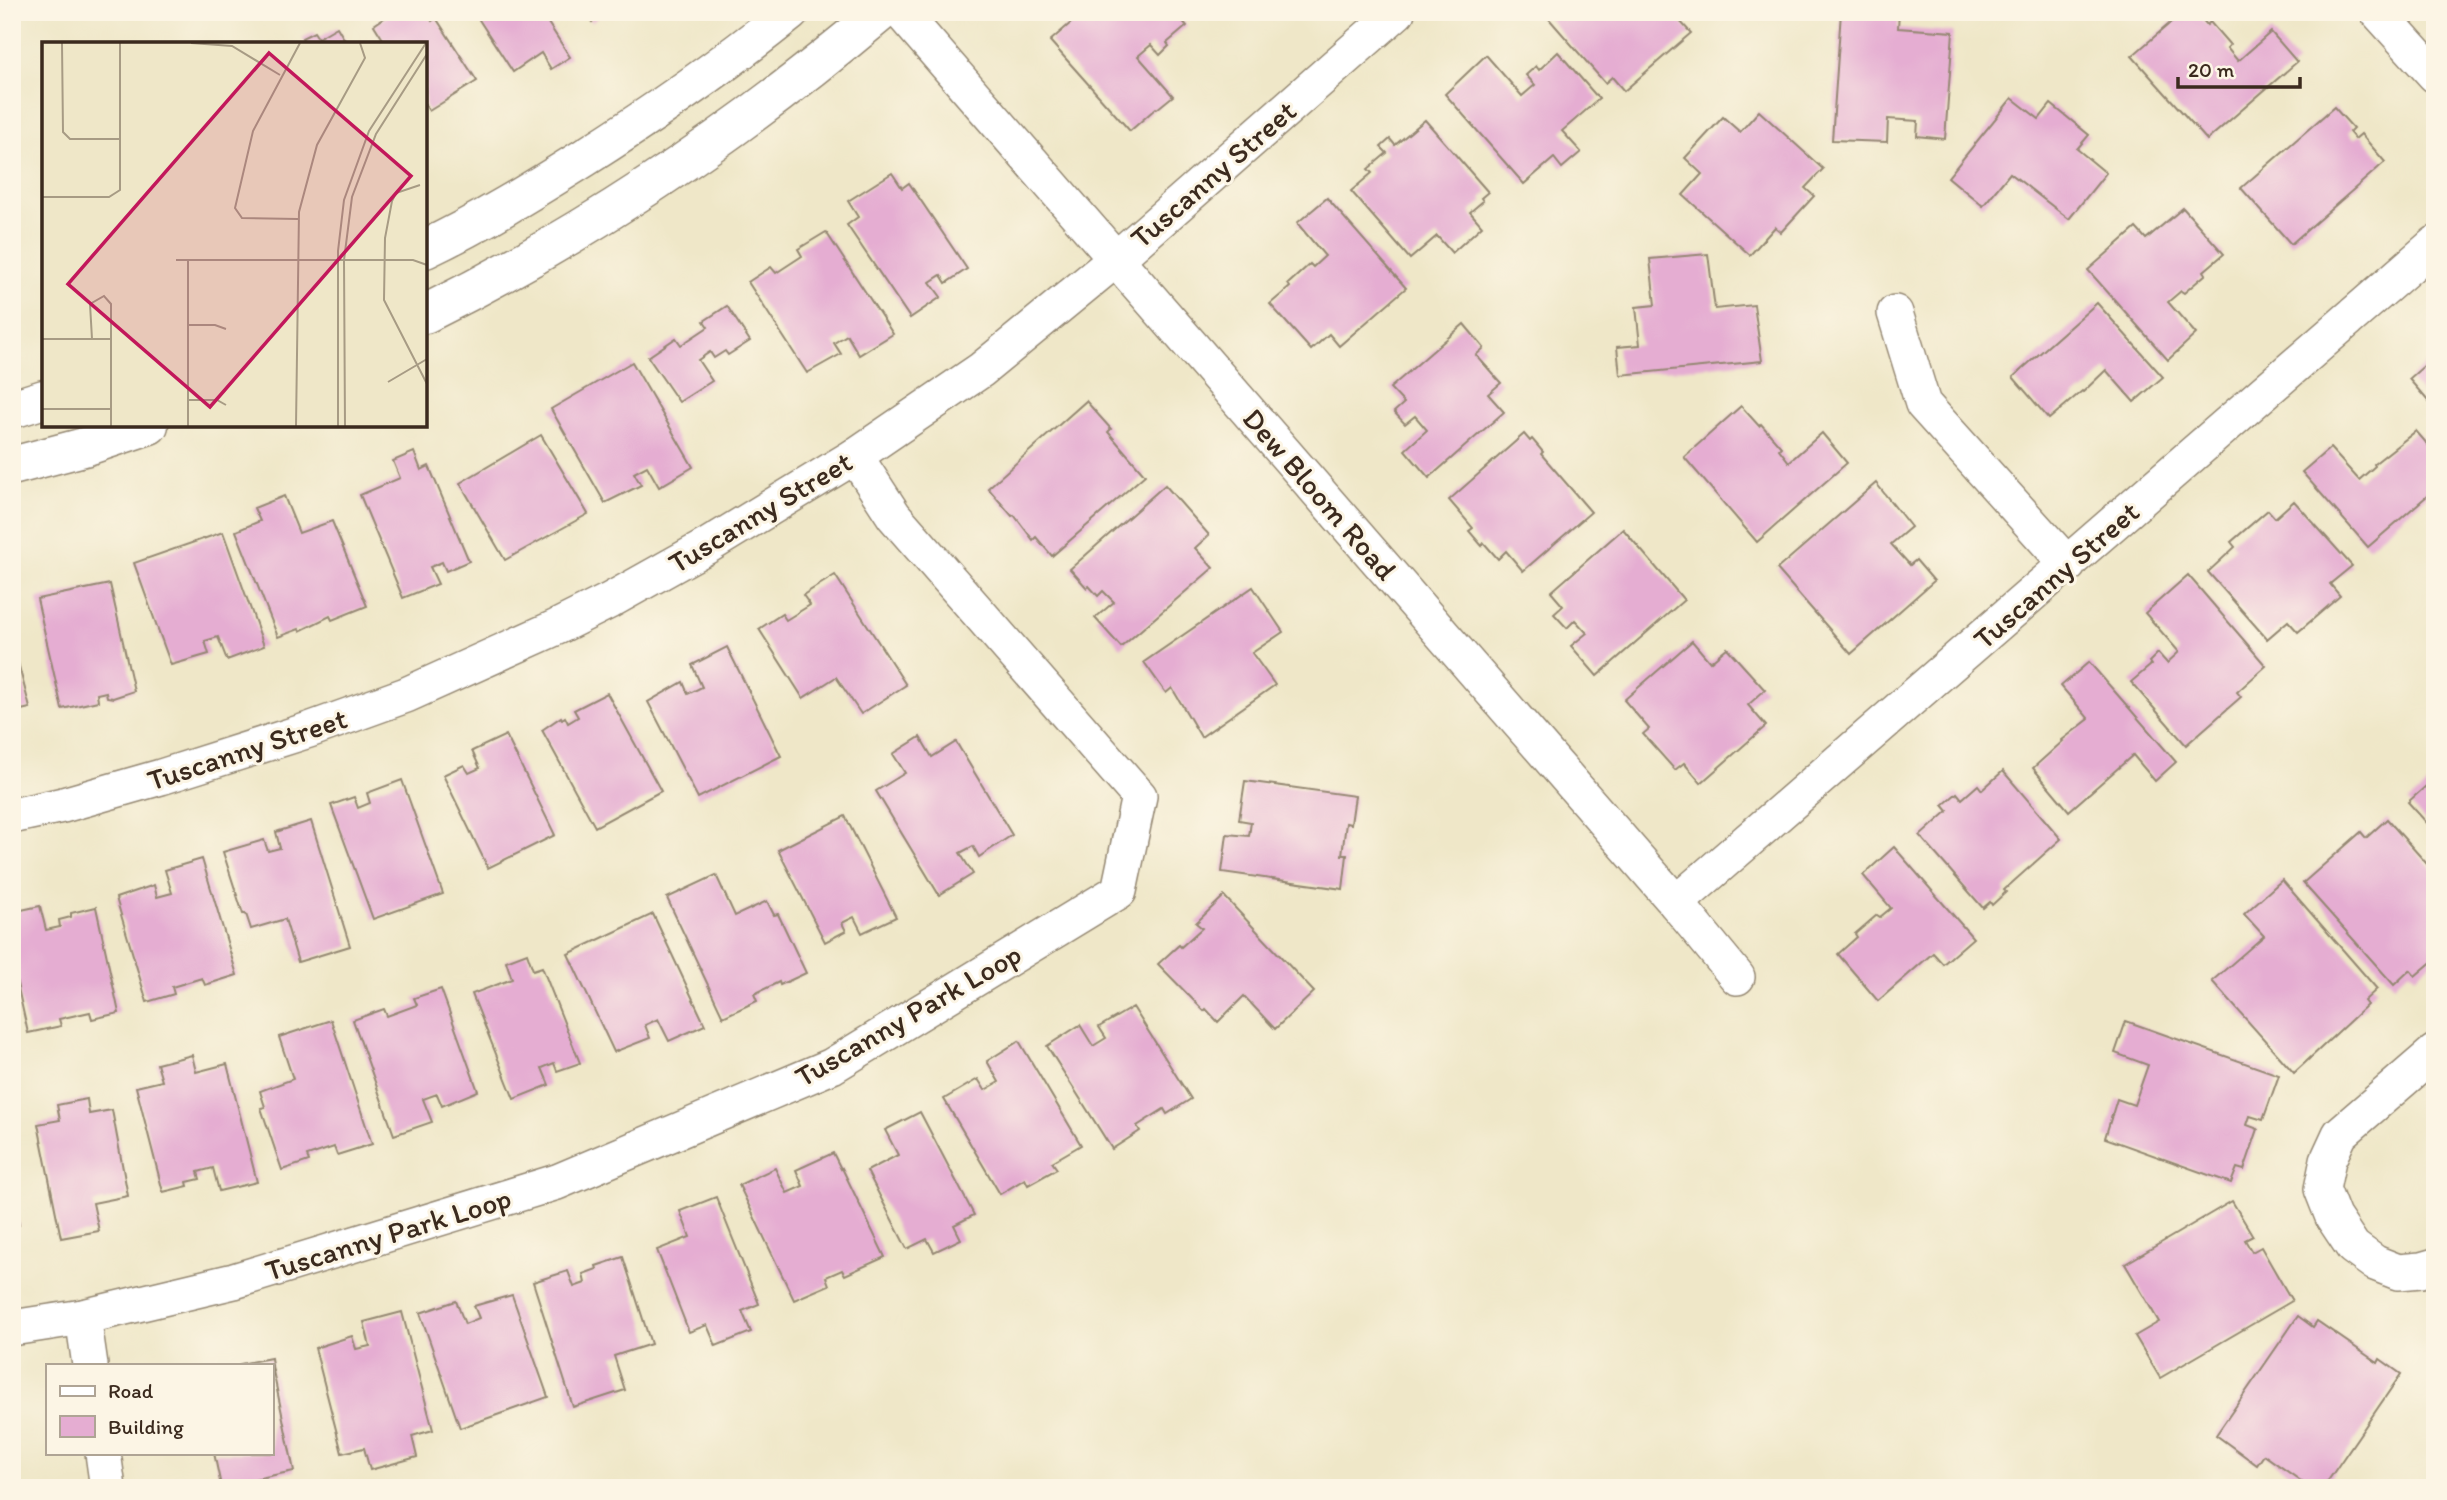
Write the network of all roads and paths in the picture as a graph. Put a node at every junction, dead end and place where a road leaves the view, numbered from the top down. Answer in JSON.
{"nodes":[{"id":1,"x":790,"y":12,"type":"edge"},
{"id":2,"x":881,"y":12,"type":"edge"},
{"id":3,"x":901,"y":12,"type":"edge"},
{"id":4,"x":1396,"y":12,"type":"edge"},
{"id":5,"x":2378,"y":12,"type":"edge"},
{"id":6,"x":2435,"y":75,"type":"edge"},
{"id":7,"x":2435,"y":244,"type":"edge"},
{"id":8,"x":427,"y":248,"type":"edge"},
{"id":9,"x":1115,"y":260,"type":"junction"},
{"id":10,"x":427,"y":313,"type":"edge"},
{"id":11,"x":1895,"y":313,"type":"dead end"},
{"id":12,"x":42,"y":400,"type":"edge"},
{"id":13,"x":12,"y":409,"type":"edge"},
{"id":14,"x":143,"y":427,"type":"edge"},
{"id":15,"x":855,"y":456,"type":"junction"},
{"id":16,"x":12,"y":466,"type":"edge"},
{"id":17,"x":2068,"y":565,"type":"junction"},
{"id":18,"x":12,"y":816,"type":"edge"},
{"id":19,"x":1676,"y":903,"type":"junction"},
{"id":20,"x":1737,"y":977,"type":"dead end"},
{"id":21,"x":2435,"y":1052,"type":"edge"},
{"id":22,"x":2435,"y":1266,"type":"edge"},
{"id":23,"x":83,"y":1317,"type":"junction"},
{"id":24,"x":12,"y":1328,"type":"edge"},
{"id":25,"x":90,"y":1364,"type":"edge"},
{"id":26,"x":103,"y":1454,"type":"edge"},
{"id":27,"x":108,"y":1488,"type":"edge"}],
"edges":[{"from":1,"to":8,"type":"street"},
{"from":2,"to":10,"type":"street"},
{"from":3,"to":9,"type":"street","name":"Dew Bloom Road"},
{"from":4,"to":9,"type":"street","name":"Tuscanny Street"},
{"from":5,"to":6,"type":"street"},
{"from":7,"to":17,"type":"street","name":"Tuscanny Street"},
{"from":9,"to":15,"type":"street","name":"Tuscanny Street"},
{"from":9,"to":19,"type":"street","name":"Dew Bloom Road"},
{"from":11,"to":17,"type":"street"},
{"from":12,"to":13,"type":"street"},
{"from":14,"to":16,"type":"street"},
{"from":15,"to":18,"type":"street","name":"Tuscanny Street"},
{"from":15,"to":23,"type":"street","name":"Tuscanny Park Loop"},
{"from":17,"to":19,"type":"street","name":"Tuscanny Street"},
{"from":19,"to":20,"type":"street","name":"Dew Bloom Road"},
{"from":21,"to":22,"type":"street"},
{"from":23,"to":24,"type":"street","name":"Tuscanny Park Loop"},
{"from":23,"to":25,"type":"street"},
{"from":26,"to":27,"type":"street"}]}
